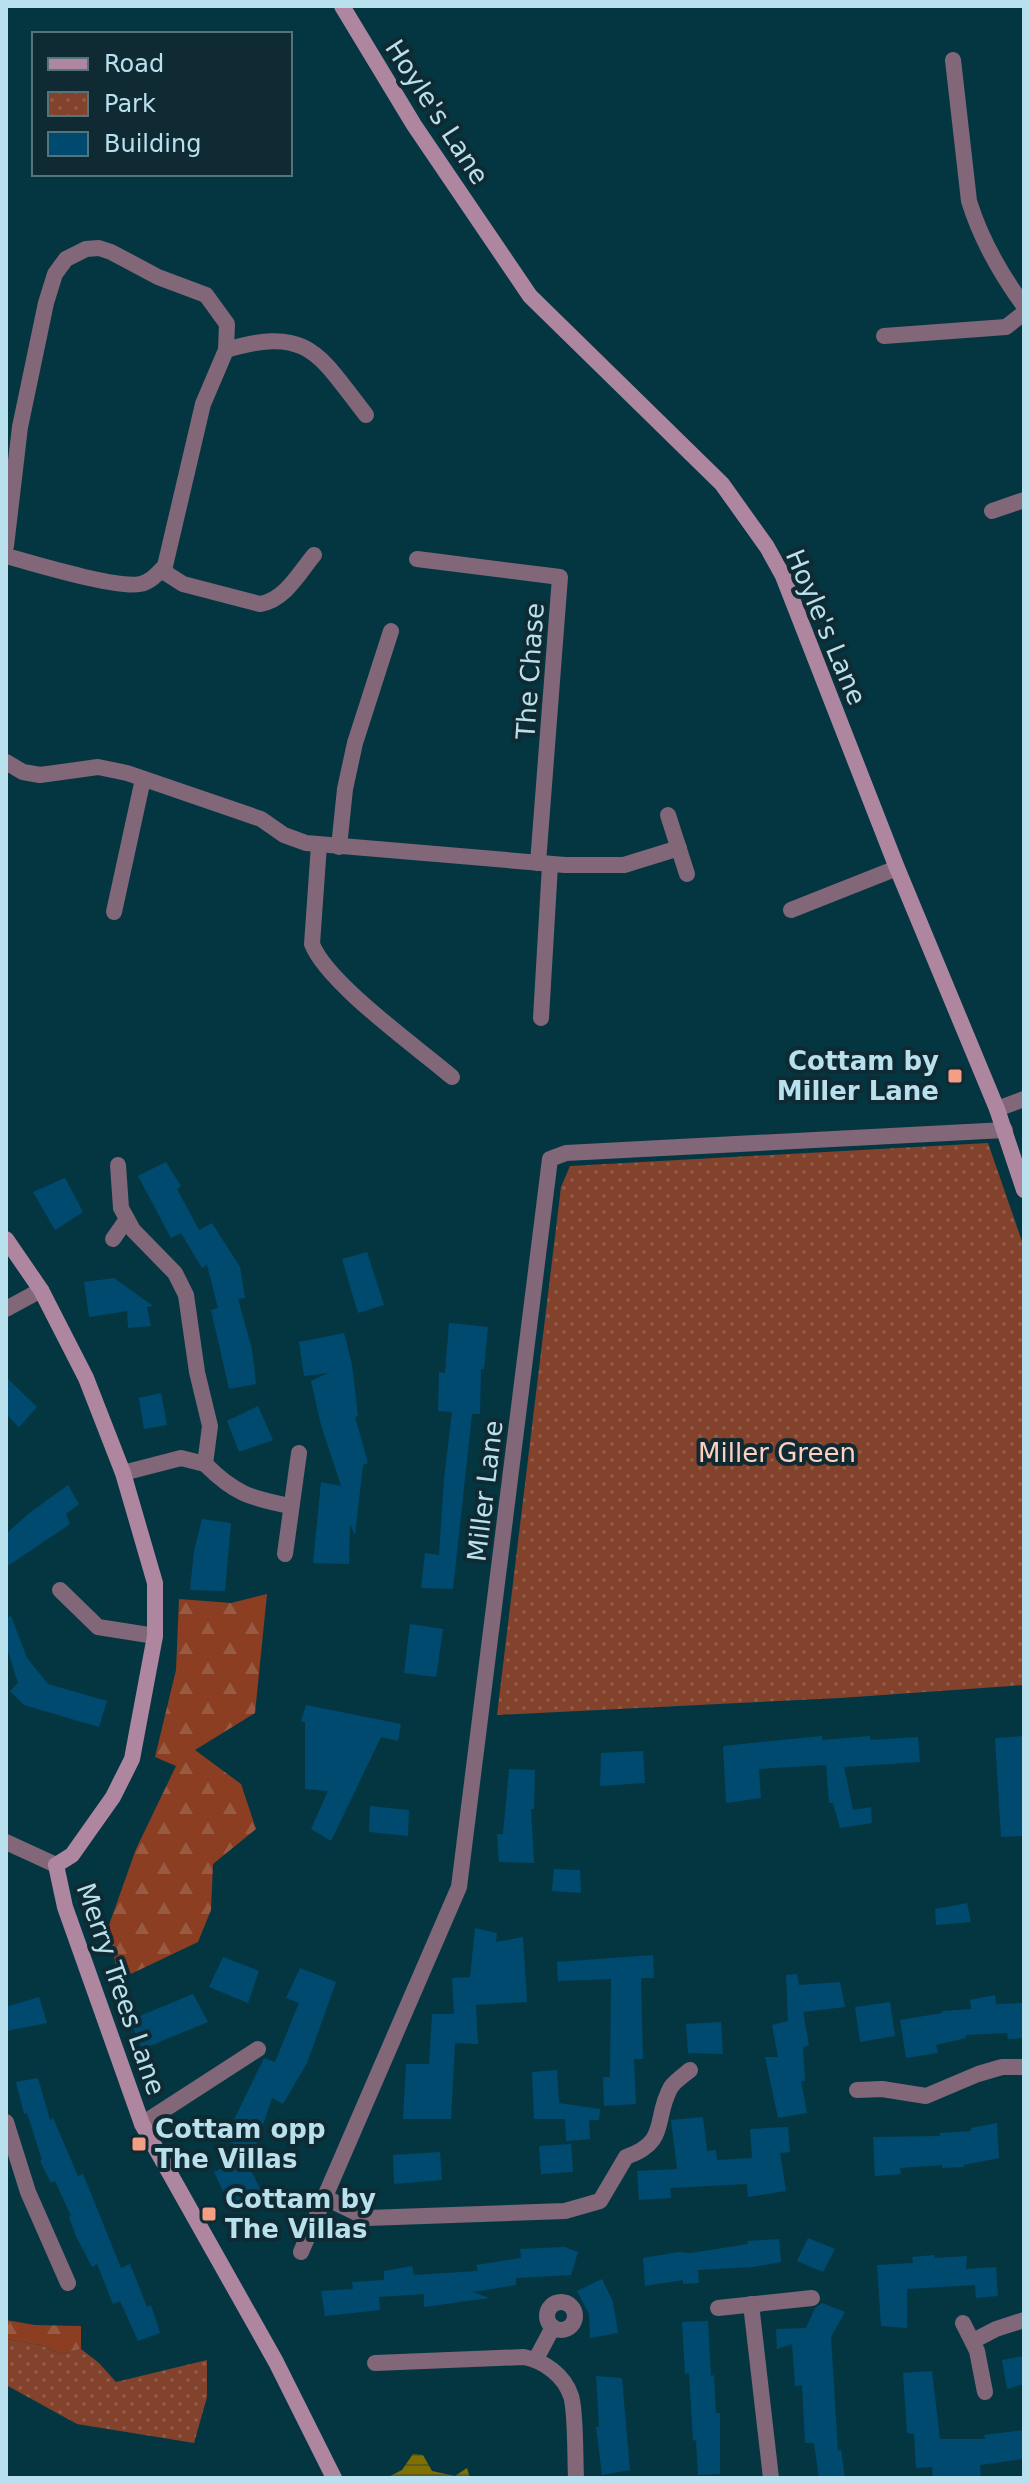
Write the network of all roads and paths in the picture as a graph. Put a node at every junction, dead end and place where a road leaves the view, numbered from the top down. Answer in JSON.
{"nodes":[{"id":1,"x":342,"y":6,"type":"edge"},
{"id":2,"x":953,"y":60,"type":"dead end"},
{"id":3,"x":1024,"y":306,"type":"edge"},
{"id":4,"x":1024,"y":313,"type":"edge"},
{"id":5,"x":884,"y":336,"type":"dead end"},
{"id":6,"x":226,"y":350,"type":"junction"},
{"id":7,"x":366,"y":415,"type":"dead end"},
{"id":8,"x":1024,"y":500,"type":"edge"},
{"id":9,"x":992,"y":511,"type":"dead end"},
{"id":10,"x":6,"y":546,"type":"edge"},
{"id":11,"x":314,"y":555,"type":"dead end"},
{"id":12,"x":6,"y":556,"type":"edge"},
{"id":13,"x":417,"y":559,"type":"dead end"},
{"id":14,"x":161,"y":570,"type":"junction"},
{"id":15,"x":391,"y":631,"type":"dead end"},
{"id":16,"x":6,"y":762,"type":"edge"},
{"id":17,"x":143,"y":779,"type":"junction"},
{"id":18,"x":668,"y":815,"type":"dead end"},
{"id":19,"x":319,"y":845,"type":"junction"},
{"id":20,"x":339,"y":847,"type":"junction"},
{"id":21,"x":679,"y":848,"type":"junction"},
{"id":22,"x":544,"y":864,"type":"junction"},
{"id":23,"x":897,"y":868,"type":"junction"},
{"id":24,"x":687,"y":874,"type":"dead end"},
{"id":25,"x":791,"y":910,"type":"dead end"},
{"id":26,"x":114,"y":912,"type":"dead end"},
{"id":27,"x":541,"y":1018,"type":"dead end"},
{"id":28,"x":452,"y":1077,"type":"dead end"},
{"id":29,"x":1024,"y":1099,"type":"edge"},
{"id":30,"x":997,"y":1109,"type":"junction"},
{"id":31,"x":1005,"y":1130,"type":"junction"},
{"id":32,"x":118,"y":1165,"type":"dead end"},
{"id":33,"x":1024,"y":1190,"type":"edge"},
{"id":34,"x":127,"y":1219,"type":"junction"},
{"id":35,"x":6,"y":1239,"type":"edge"},
{"id":36,"x":113,"y":1239,"type":"dead end"},
{"id":37,"x":41,"y":1290,"type":"junction"},
{"id":38,"x":6,"y":1309,"type":"edge"},
{"id":39,"x":299,"y":1453,"type":"dead end"},
{"id":40,"x":205,"y":1464,"type":"junction"},
{"id":41,"x":123,"y":1473,"type":"junction"},
{"id":42,"x":290,"y":1506,"type":"junction"},
{"id":43,"x":285,"y":1554,"type":"dead end"},
{"id":44,"x":60,"y":1590,"type":"dead end"},
{"id":45,"x":155,"y":1636,"type":"junction"},
{"id":46,"x":6,"y":1842,"type":"edge"},
{"id":47,"x":56,"y":1865,"type":"junction"},
{"id":48,"x":258,"y":2049,"type":"dead end"},
{"id":49,"x":1024,"y":2067,"type":"edge"},
{"id":50,"x":690,"y":2070,"type":"dead end"},
{"id":51,"x":857,"y":2090,"type":"dead end"},
{"id":52,"x":6,"y":2122,"type":"edge"},
{"id":53,"x":142,"y":2124,"type":"junction"},
{"id":54,"x":326,"y":2198,"type":"junction"},
{"id":55,"x":301,"y":2252,"type":"dead end"},
{"id":56,"x":68,"y":2283,"type":"dead end"},
{"id":57,"x":812,"y":2298,"type":"dead end"},
{"id":58,"x":751,"y":2304,"type":"junction"},
{"id":59,"x":718,"y":2308,"type":"dead end"},
{"id":60,"x":1024,"y":2320,"type":"edge"},
{"id":61,"x":963,"y":2323,"type":"dead end"},
{"id":62,"x":553,"y":2327,"type":"dead end"},
{"id":63,"x":973,"y":2341,"type":"junction"},
{"id":64,"x":536,"y":2359,"type":"junction"},
{"id":65,"x":375,"y":2363,"type":"dead end"},
{"id":66,"x":985,"y":2392,"type":"dead end"},
{"id":67,"x":334,"y":2478,"type":"edge"},
{"id":68,"x":576,"y":2478,"type":"edge"},
{"id":69,"x":771,"y":2478,"type":"edge"}],
"edges":[{"from":1,"to":23,"type":"street","name":"Hoyle's Lane"},
{"from":2,"to":3,"type":"street"},
{"from":4,"to":5,"type":"street"},
{"from":6,"to":7,"type":"street"},
{"from":6,"to":10,"type":"street"},
{"from":6,"to":14,"type":"street"},
{"from":8,"to":9,"type":"street"},
{"from":11,"to":14,"type":"street"},
{"from":12,"to":14,"type":"street"},
{"from":13,"to":22,"type":"street","name":"The Chase"},
{"from":15,"to":20,"type":"street"},
{"from":16,"to":17,"type":"street"},
{"from":17,"to":19,"type":"street"},
{"from":17,"to":26,"type":"street"},
{"from":18,"to":21,"type":"street"},
{"from":19,"to":20,"type":"street"},
{"from":19,"to":28,"type":"street"},
{"from":20,"to":22,"type":"street"},
{"from":21,"to":22,"type":"street"},
{"from":21,"to":24,"type":"street"},
{"from":22,"to":27,"type":"street","name":"The Chase"},
{"from":23,"to":25,"type":"street"},
{"from":23,"to":30,"type":"street","name":"Hoyle's Lane"},
{"from":29,"to":30,"type":"street"},
{"from":30,"to":31,"type":"street","name":"Hoyle's Lane"},
{"from":31,"to":33,"type":"street","name":"Hoyle's Lane"},
{"from":31,"to":54,"type":"street","name":"Miller Lane"},
{"from":32,"to":34,"type":"street"},
{"from":34,"to":36,"type":"street"},
{"from":34,"to":40,"type":"street"},
{"from":35,"to":37,"type":"street","name":"Merry Trees Lane"},
{"from":37,"to":38,"type":"street"},
{"from":37,"to":41,"type":"street","name":"Merry Trees Lane"},
{"from":39,"to":42,"type":"street"},
{"from":40,"to":41,"type":"street"},
{"from":40,"to":42,"type":"street"},
{"from":41,"to":45,"type":"street","name":"Merry Trees Lane"},
{"from":42,"to":43,"type":"street"},
{"from":44,"to":45,"type":"street"},
{"from":45,"to":47,"type":"street","name":"Merry Trees Lane"},
{"from":46,"to":47,"type":"street"},
{"from":47,"to":53,"type":"street","name":"Merry Trees Lane"},
{"from":48,"to":53,"type":"street"},
{"from":49,"to":51,"type":"street"},
{"from":50,"to":54,"type":"street"},
{"from":52,"to":56,"type":"street"},
{"from":53,"to":67,"type":"street","name":"Merry Trees Lane"},
{"from":54,"to":55,"type":"street","name":"Miller Lane"},
{"from":57,"to":58,"type":"street"},
{"from":58,"to":59,"type":"street"},
{"from":58,"to":69,"type":"street"},
{"from":60,"to":63,"type":"street"},
{"from":61,"to":63,"type":"street"},
{"from":62,"to":64,"type":"street"},
{"from":63,"to":66,"type":"street"},
{"from":64,"to":65,"type":"street"},
{"from":64,"to":68,"type":"street"}]}
